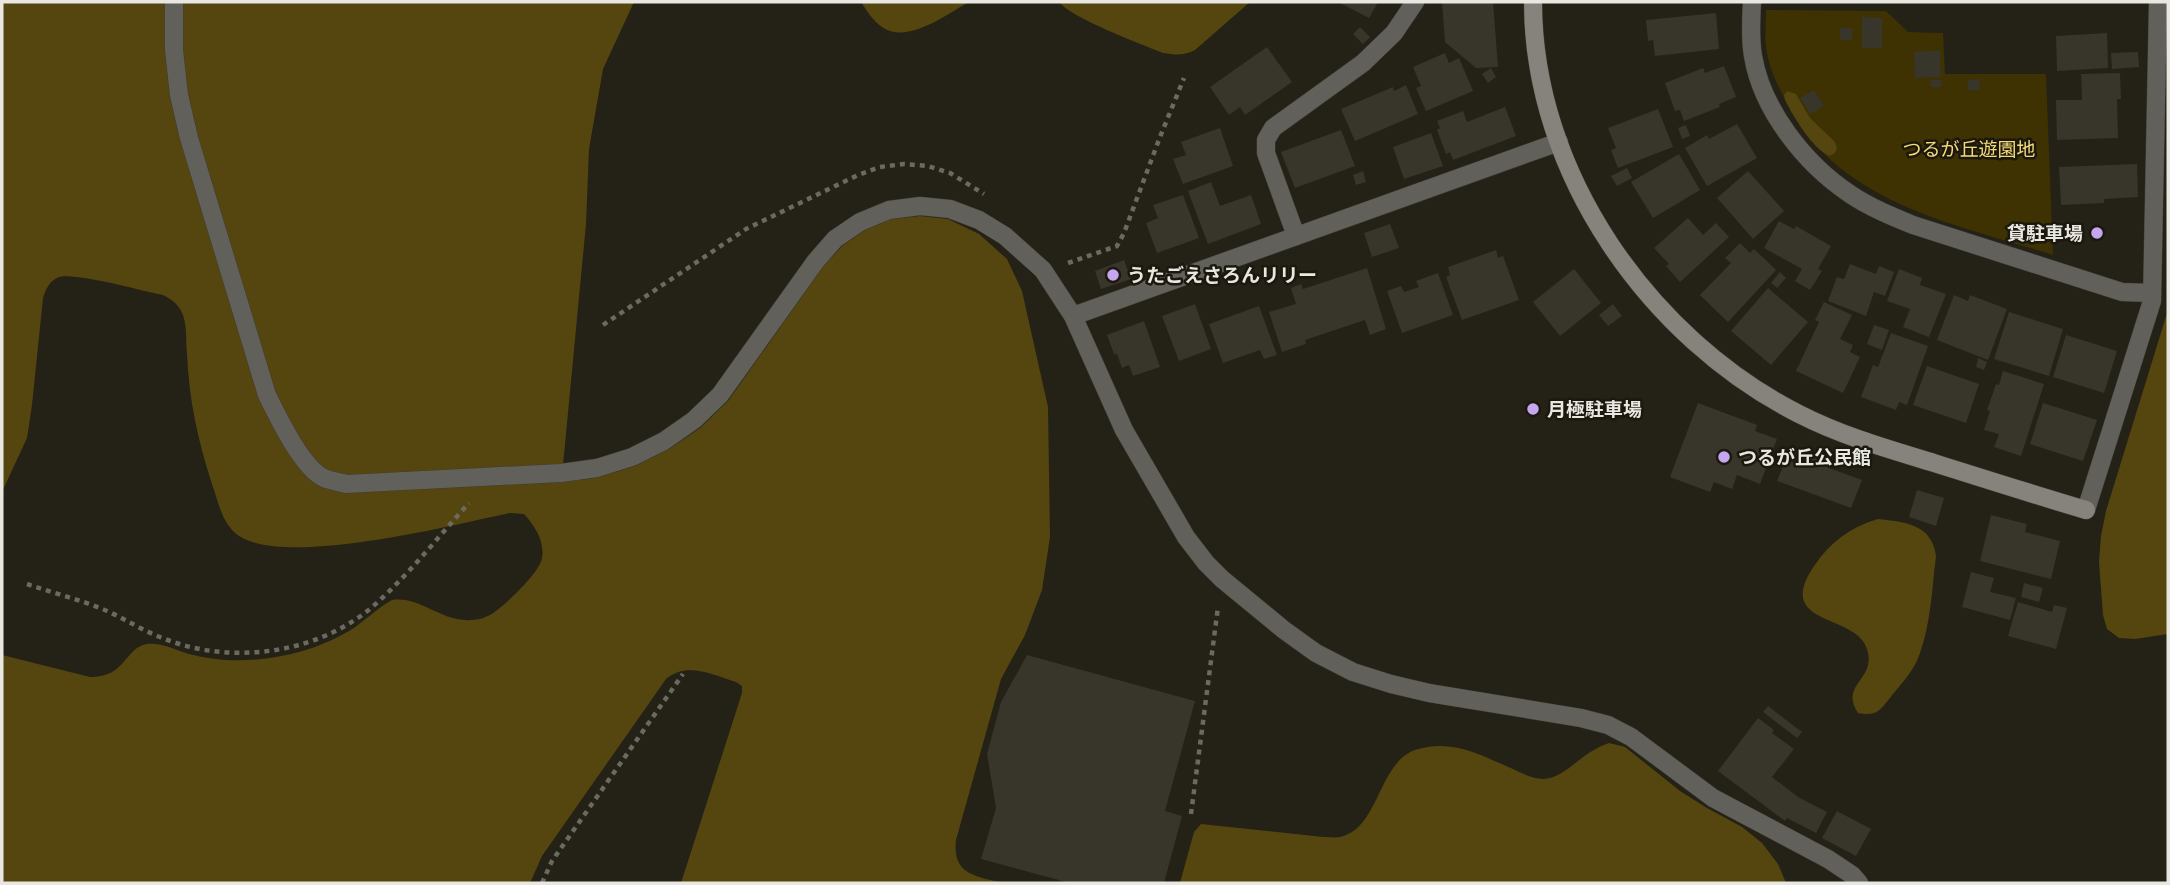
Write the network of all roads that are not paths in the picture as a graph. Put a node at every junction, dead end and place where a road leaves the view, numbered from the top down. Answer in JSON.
{"nodes":[{"id":1,"x":174,"y":2,"type":"edge"},
{"id":2,"x":1415,"y":2,"type":"edge"},
{"id":3,"x":1533,"y":2,"type":"edge"},
{"id":4,"x":1752,"y":2,"type":"edge"},
{"id":5,"x":2158,"y":2,"type":"edge"},
{"id":6,"x":2163,"y":39,"type":"edge"},
{"id":7,"x":1559,"y":142,"type":"junction"},
{"id":8,"x":1296,"y":236,"type":"junction"},
{"id":9,"x":2152,"y":293,"type":"junction"},
{"id":10,"x":1073,"y":316,"type":"junction"},
{"id":11,"x":1858,"y":883,"type":"edge"}],
"edges":[{"from":1,"to":10,"type":"street"},
{"from":2,"to":8,"type":"street"},
{"from":3,"to":7,"type":"street"},
{"from":4,"to":9,"type":"street"},
{"from":5,"to":6,"type":"street"},
{"from":6,"to":9,"type":"street"},
{"from":7,"to":8,"type":"street"},
{"from":7,"to":9,"type":"street"},
{"from":8,"to":10,"type":"street"},
{"from":10,"to":11,"type":"street"}]}
